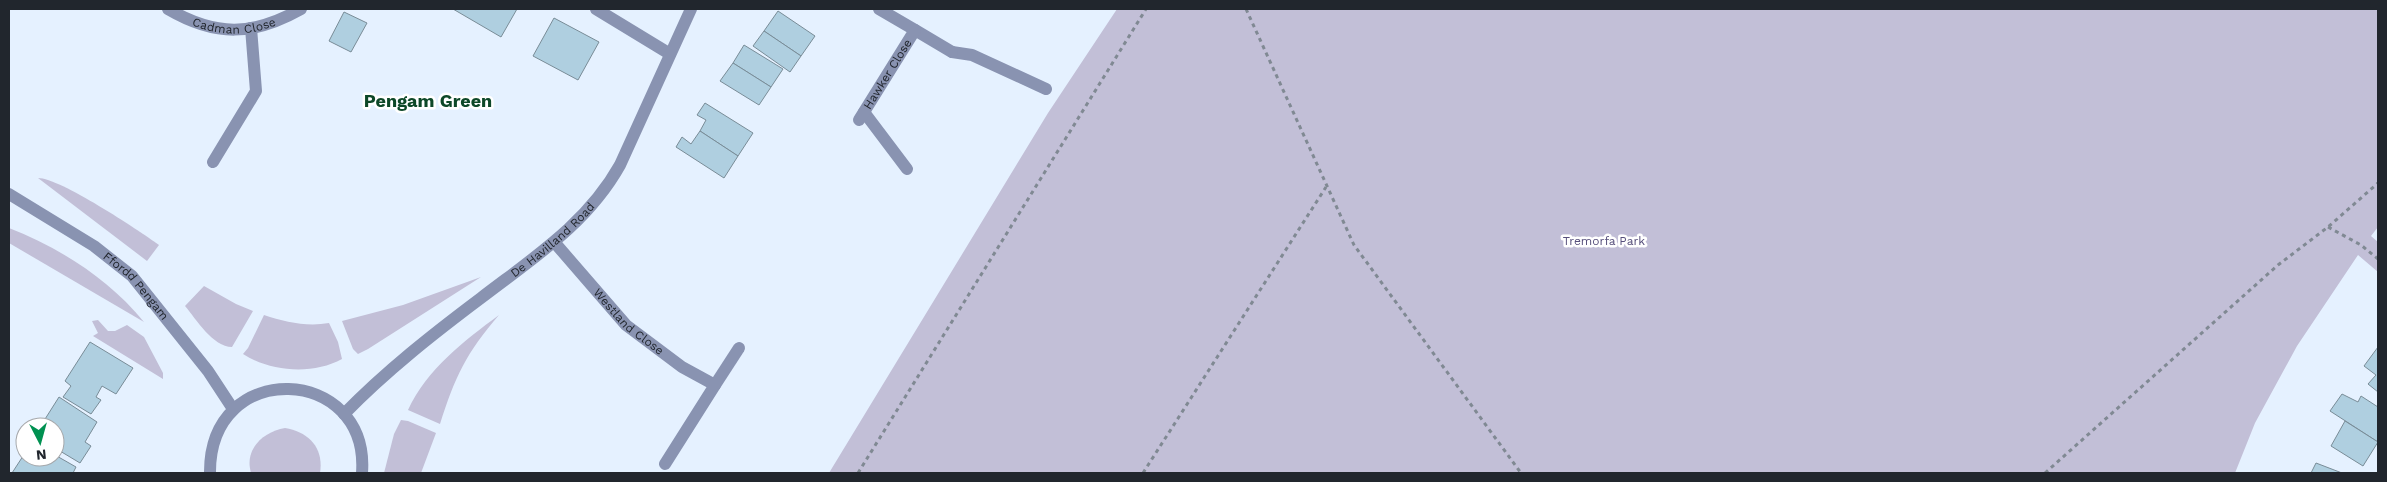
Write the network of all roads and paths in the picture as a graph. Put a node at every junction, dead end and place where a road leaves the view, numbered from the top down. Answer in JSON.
{"nodes":[{"id":1,"x":168,"y":9,"type":"edge"},
{"id":2,"x":301,"y":9,"type":"edge"},
{"id":3,"x":596,"y":9,"type":"edge"},
{"id":4,"x":691,"y":9,"type":"edge"},
{"id":5,"x":879,"y":9,"type":"edge"},
{"id":6,"x":1146,"y":9,"type":"edge"},
{"id":7,"x":1246,"y":9,"type":"edge"},
{"id":8,"x":251,"y":28,"type":"junction"},
{"id":9,"x":915,"y":30,"type":"junction"},
{"id":10,"x":670,"y":54,"type":"junction"},
{"id":11,"x":1046,"y":89,"type":"dead end"},
{"id":12,"x":213,"y":162,"type":"dead end"},
{"id":13,"x":907,"y":169,"type":"dead end"},
{"id":14,"x":2378,"y":183,"type":"edge"},
{"id":15,"x":1326,"y":186,"type":"junction"},
{"id":16,"x":9,"y":194,"type":"edge"},
{"id":17,"x":2328,"y":227,"type":"junction"},
{"id":18,"x":554,"y":243,"type":"junction"},
{"id":19,"x":2378,"y":259,"type":"edge"},
{"id":20,"x":739,"y":348,"type":"dead end"},
{"id":21,"x":714,"y":385,"type":"junction"},
{"id":22,"x":233,"y":409,"type":"junction"},
{"id":23,"x":344,"y":414,"type":"junction"},
{"id":24,"x":665,"y":464,"type":"dead end"},
{"id":25,"x":210,"y":473,"type":"edge"},
{"id":26,"x":362,"y":473,"type":"edge"},
{"id":27,"x":858,"y":473,"type":"edge"},
{"id":28,"x":1143,"y":473,"type":"edge"},
{"id":29,"x":1520,"y":473,"type":"edge"},
{"id":30,"x":2044,"y":473,"type":"edge"}],
"edges":[{"from":1,"to":8,"type":"street","name":"Cadman Close"},
{"from":2,"to":8,"type":"street","name":"Cadman Close"},
{"from":3,"to":10,"type":"street"},
{"from":4,"to":10,"type":"street","name":"De Havilland Road"},
{"from":5,"to":9,"type":"street","name":"Hawker Close"},
{"from":6,"to":27,"type":"path"},
{"from":7,"to":15,"type":"path"},
{"from":8,"to":12,"type":"street"},
{"from":9,"to":11,"type":"street","name":"Hawker Close"},
{"from":9,"to":13,"type":"street","name":"Hawker Close"},
{"from":10,"to":18,"type":"street","name":"De Havilland Road"},
{"from":14,"to":17,"type":"path"},
{"from":15,"to":28,"type":"path"},
{"from":15,"to":29,"type":"path"},
{"from":16,"to":22,"type":"street","name":"Ffordd Pengam"},
{"from":17,"to":19,"type":"path"},
{"from":17,"to":30,"type":"path"},
{"from":18,"to":21,"type":"street","name":"Westland Close"},
{"from":18,"to":23,"type":"street","name":"De Havilland Road"},
{"from":20,"to":21,"type":"street"},
{"from":21,"to":24,"type":"street"},
{"from":22,"to":23,"type":"street"},
{"from":22,"to":25,"type":"street"},
{"from":23,"to":26,"type":"street"}]}
